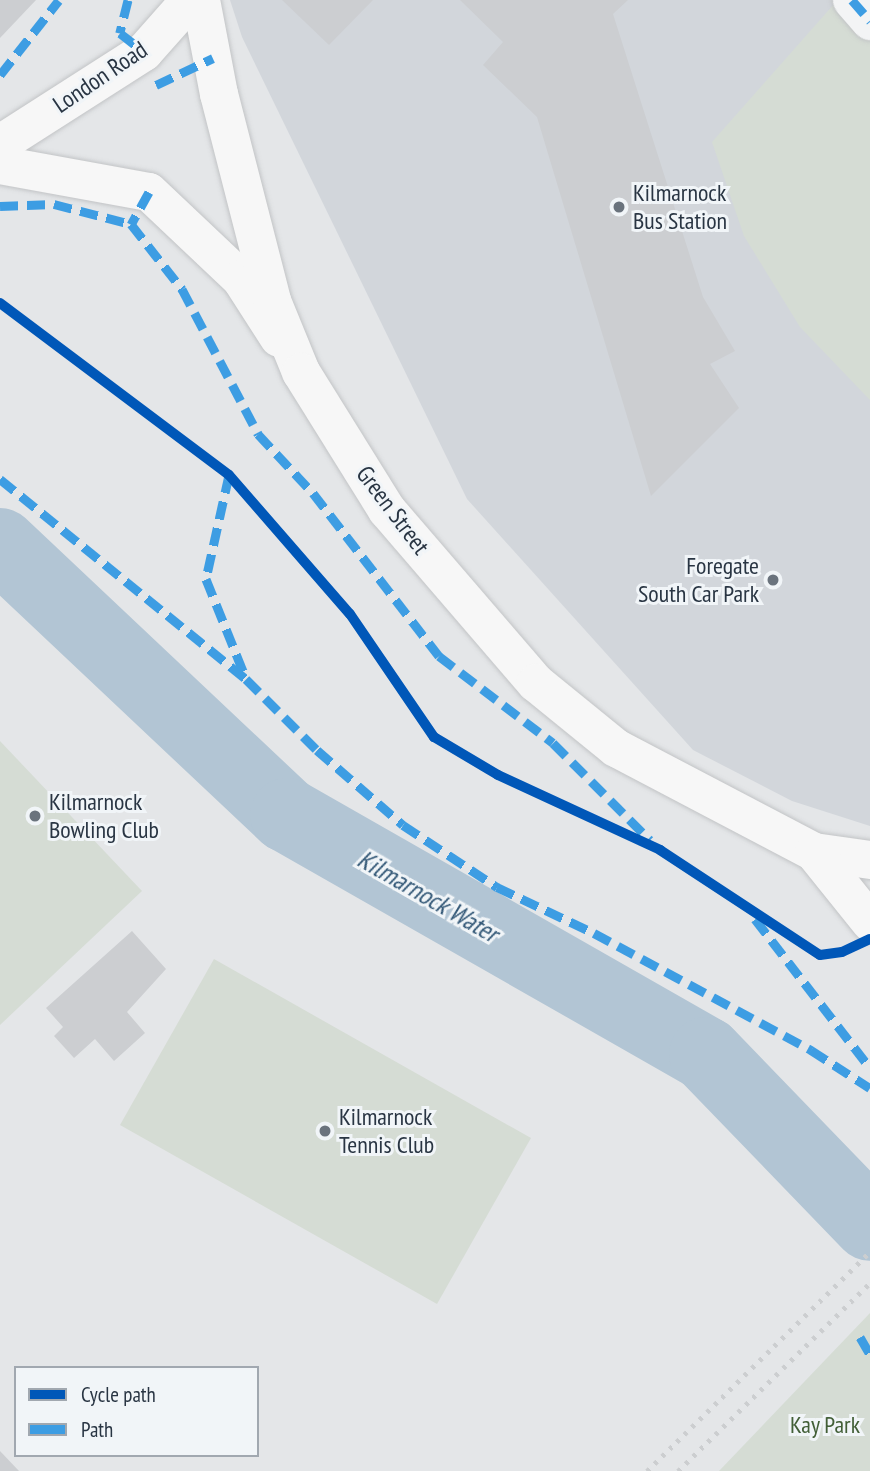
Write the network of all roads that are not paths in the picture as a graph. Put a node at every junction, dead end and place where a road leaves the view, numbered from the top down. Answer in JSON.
{"nodes":[{"id":1,"x":190,"y":0,"type":"edge"},
{"id":2,"x":201,"y":0,"type":"edge"},
{"id":3,"x":852,"y":0,"type":"edge"},
{"id":4,"x":870,"y":21,"type":"edge"},
{"id":5,"x":0,"y":144,"type":"edge"},
{"id":6,"x":0,"y":165,"type":"edge"},
{"id":7,"x":301,"y":372,"type":"junction"},
{"id":8,"x":814,"y":852,"type":"junction"},
{"id":9,"x":870,"y":860,"type":"edge"},
{"id":10,"x":870,"y":922,"type":"edge"}],
"edges":[{"from":1,"to":5,"type":"main road","name":"London Road"},
{"from":2,"to":7,"type":"main road","name":"Green Street"},
{"from":3,"to":4,"type":"street"},
{"from":6,"to":7,"type":"main road"},
{"from":7,"to":8,"type":"main road","name":"Green Street"},
{"from":8,"to":9,"type":"main road"},
{"from":8,"to":10,"type":"main road"}]}
